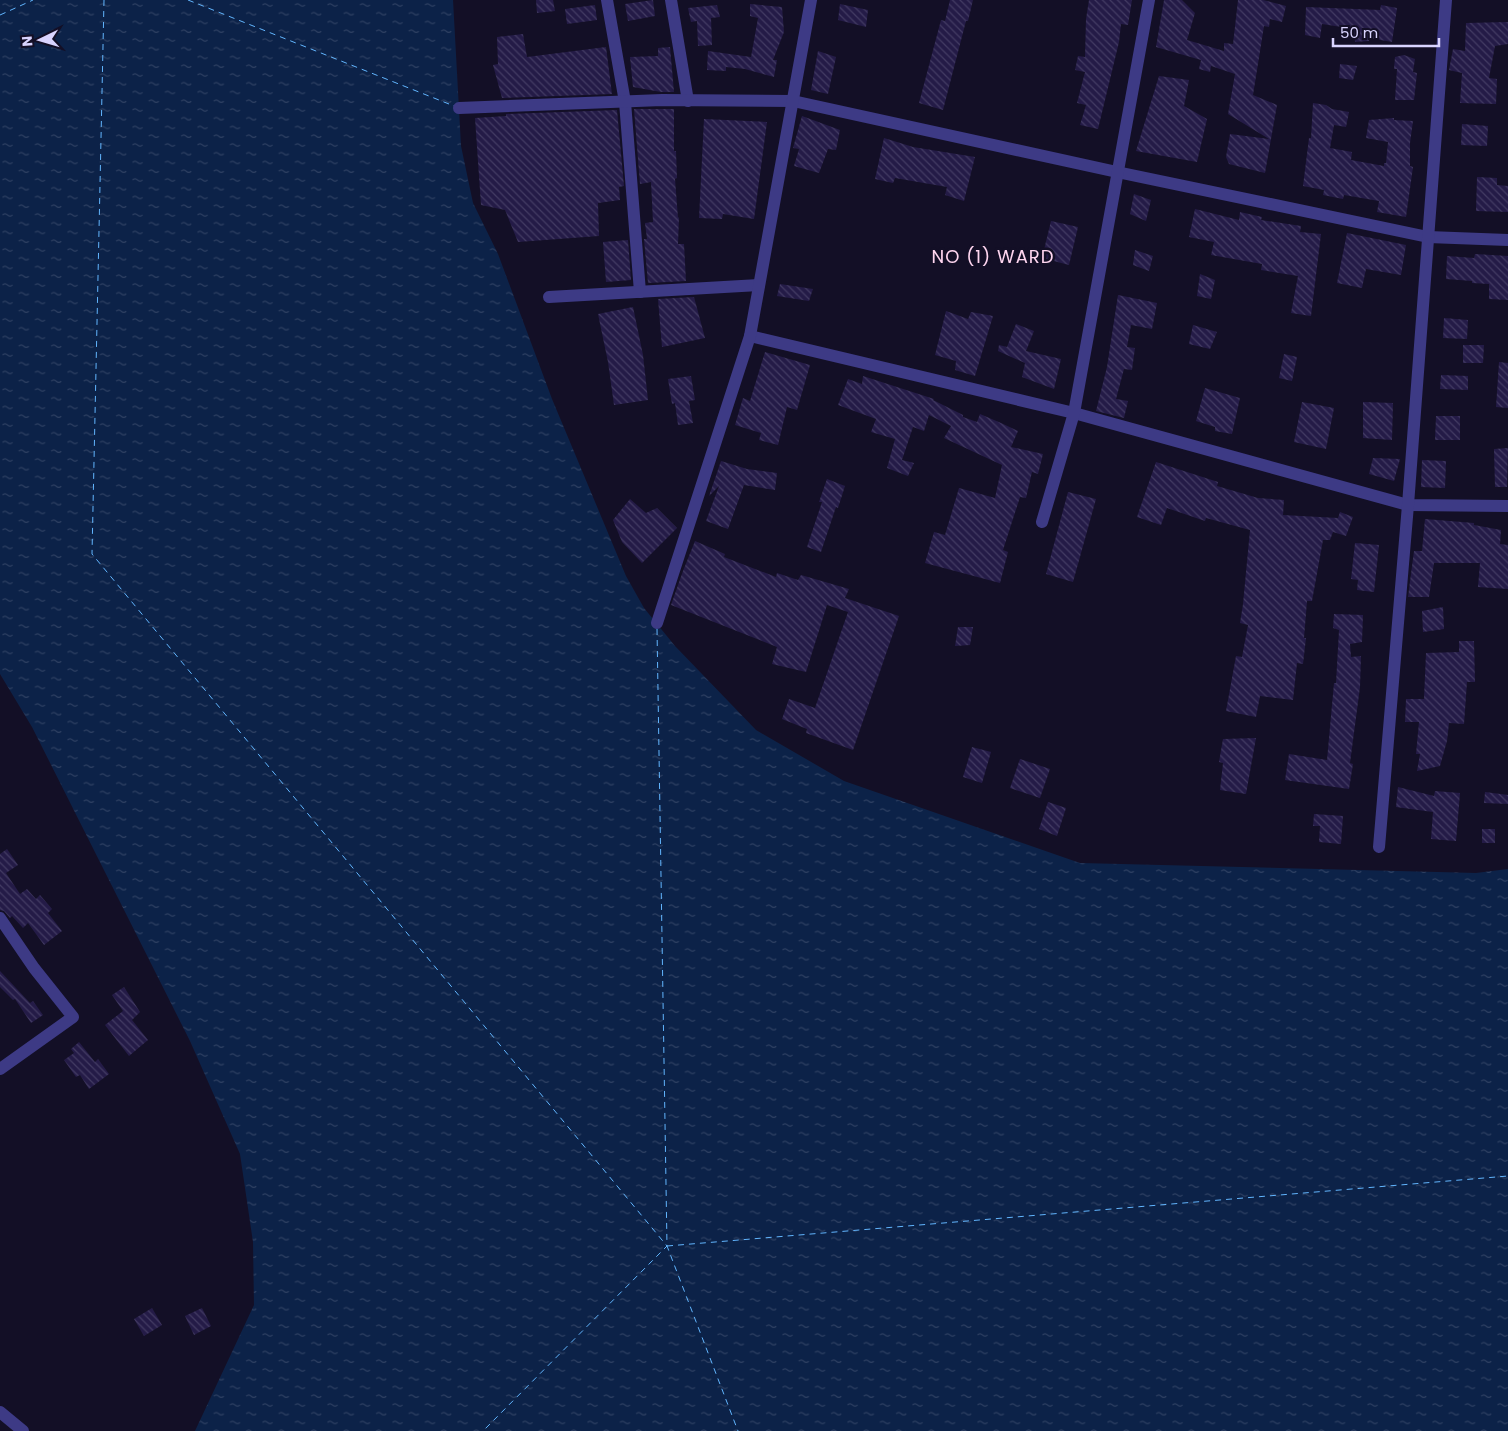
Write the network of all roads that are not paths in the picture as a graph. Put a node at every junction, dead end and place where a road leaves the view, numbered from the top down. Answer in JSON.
{"nodes":[{"id":1,"x":607,"y":0,"type":"edge"},
{"id":2,"x":671,"y":0,"type":"edge"},
{"id":3,"x":811,"y":0,"type":"edge"},
{"id":4,"x":1149,"y":0,"type":"edge"},
{"id":5,"x":1446,"y":0,"type":"edge"},
{"id":6,"x":688,"y":101,"type":"junction"},
{"id":7,"x":793,"y":101,"type":"junction"},
{"id":8,"x":625,"y":102,"type":"junction"},
{"id":9,"x":459,"y":108,"type":"dead end"},
{"id":10,"x":1118,"y":172,"type":"junction"},
{"id":11,"x":1428,"y":237,"type":"junction"},
{"id":12,"x":1508,"y":240,"type":"edge"},
{"id":13,"x":759,"y":285,"type":"junction"},
{"id":14,"x":640,"y":292,"type":"junction"},
{"id":15,"x":549,"y":297,"type":"dead end"},
{"id":16,"x":750,"y":336,"type":"junction"},
{"id":17,"x":1074,"y":413,"type":"junction"},
{"id":18,"x":1408,"y":505,"type":"junction"},
{"id":19,"x":1508,"y":506,"type":"edge"},
{"id":20,"x":1042,"y":522,"type":"dead end"},
{"id":21,"x":657,"y":623,"type":"dead end"},
{"id":22,"x":1379,"y":847,"type":"dead end"},
{"id":23,"x":0,"y":918,"type":"edge"},
{"id":24,"x":0,"y":1069,"type":"edge"},
{"id":25,"x":0,"y":1412,"type":"edge"},
{"id":26,"x":23,"y":1431,"type":"edge"}],
"edges":[{"from":1,"to":8,"type":"street"},
{"from":2,"to":6,"type":"street"},
{"from":3,"to":7,"type":"street"},
{"from":4,"to":10,"type":"street"},
{"from":5,"to":11,"type":"street"},
{"from":6,"to":7,"type":"street"},
{"from":6,"to":8,"type":"street"},
{"from":7,"to":10,"type":"street"},
{"from":7,"to":13,"type":"street"},
{"from":8,"to":9,"type":"street"},
{"from":8,"to":14,"type":"street"},
{"from":10,"to":11,"type":"street"},
{"from":10,"to":17,"type":"street"},
{"from":11,"to":12,"type":"street"},
{"from":11,"to":18,"type":"street"},
{"from":13,"to":14,"type":"street"},
{"from":13,"to":16,"type":"street"},
{"from":14,"to":15,"type":"street"},
{"from":16,"to":17,"type":"street"},
{"from":16,"to":21,"type":"street"},
{"from":17,"to":18,"type":"street"},
{"from":17,"to":20,"type":"street"},
{"from":18,"to":19,"type":"street"},
{"from":18,"to":22,"type":"street"},
{"from":23,"to":24,"type":"street"},
{"from":25,"to":26,"type":"street"}]}
